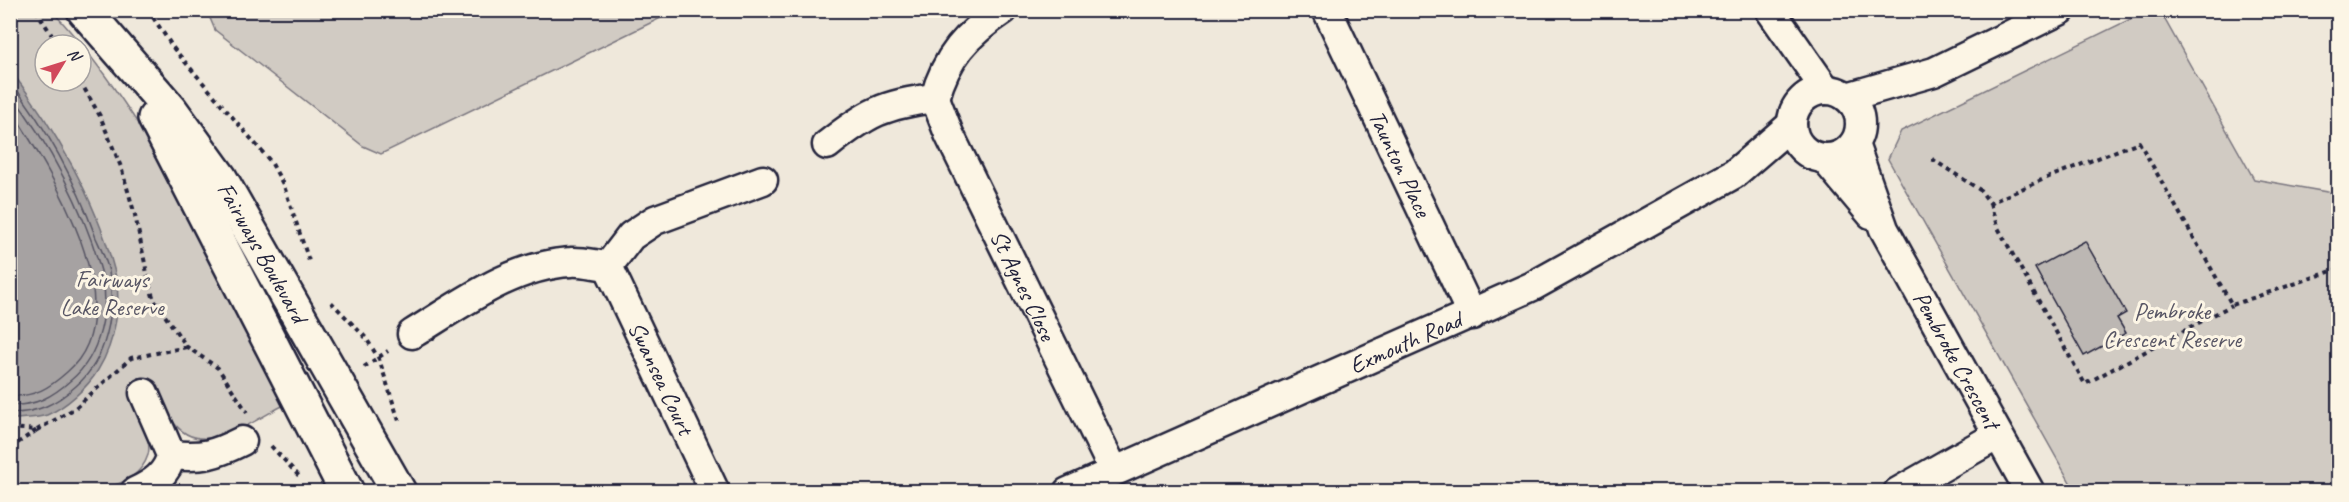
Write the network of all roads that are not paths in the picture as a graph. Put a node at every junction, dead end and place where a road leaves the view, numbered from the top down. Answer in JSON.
{"nodes":[{"id":1,"x":1002,"y":10,"type":"edge"},
{"id":2,"x":1327,"y":10,"type":"edge"},
{"id":3,"x":2061,"y":10,"type":"edge"},
{"id":4,"x":1772,"y":14,"type":"edge"},
{"id":5,"x":93,"y":20,"type":"edge"},
{"id":6,"x":1934,"y":72,"type":"junction"},
{"id":7,"x":1836,"y":94,"type":"junction"},
{"id":8,"x":935,"y":98,"type":"junction"},
{"id":9,"x":1795,"y":114,"type":"junction"},
{"id":10,"x":1857,"y":134,"type":"junction"},
{"id":11,"x":827,"y":145,"type":"dead end"},
{"id":12,"x":1815,"y":155,"type":"junction"},
{"id":13,"x":1734,"y":174,"type":"junction"},
{"id":14,"x":763,"y":180,"type":"dead end"},
{"id":15,"x":1884,"y":229,"type":"junction"},
{"id":16,"x":608,"y":266,"type":"junction"},
{"id":17,"x":1472,"y":315,"type":"junction"},
{"id":18,"x":412,"y":334,"type":"dead end"},
{"id":19,"x":144,"y":393,"type":"dead end"},
{"id":20,"x":1998,"y":435,"type":"junction"},
{"id":21,"x":253,"y":439,"type":"road end"},
{"id":22,"x":171,"y":455,"type":"junction"},
{"id":23,"x":1114,"y":471,"type":"junction"},
{"id":24,"x":135,"y":492,"type":"edge"},
{"id":25,"x":347,"y":492,"type":"edge"},
{"id":26,"x":399,"y":492,"type":"edge"},
{"id":27,"x":715,"y":492,"type":"edge"},
{"id":28,"x":1068,"y":492,"type":"edge"},
{"id":29,"x":1898,"y":492,"type":"edge"},
{"id":30,"x":2030,"y":492,"type":"edge"}],
"edges":[{"from":1,"to":8,"type":"street"},
{"from":2,"to":17,"type":"street","name":"Taunton Place"},
{"from":3,"to":6,"type":"street"},
{"from":4,"to":7,"type":"street"},
{"from":4,"to":9,"type":"street"},
{"from":5,"to":25,"type":"street","name":"Fairways Boulevard"},
{"from":5,"to":26,"type":"street","name":"Fairways Boulevard"},
{"from":6,"to":7,"type":"street"},
{"from":6,"to":10,"type":"street"},
{"from":7,"to":9,"type":"street"},
{"from":7,"to":10,"type":"street"},
{"from":8,"to":11,"type":"street"},
{"from":8,"to":23,"type":"street","name":"St Agnes Close"},
{"from":9,"to":12,"type":"street"},
{"from":9,"to":13,"type":"street","name":"Exmouth Road"},
{"from":10,"to":12,"type":"street"},
{"from":10,"to":15,"type":"street","name":"Pembroke Crescent"},
{"from":12,"to":13,"type":"street","name":"Exmouth Road"},
{"from":12,"to":15,"type":"street","name":"Pembroke Crescent"},
{"from":13,"to":17,"type":"street","name":"Exmouth Road"},
{"from":14,"to":16,"type":"street"},
{"from":15,"to":20,"type":"street","name":"Pembroke Crescent"},
{"from":16,"to":18,"type":"street"},
{"from":16,"to":27,"type":"street","name":"Swansea Court"},
{"from":17,"to":23,"type":"street","name":"Exmouth Road"},
{"from":19,"to":22,"type":"street"},
{"from":20,"to":29,"type":"street"},
{"from":20,"to":30,"type":"street","name":"Pembroke Crescent"},
{"from":21,"to":22,"type":"street"},
{"from":22,"to":24,"type":"street"},
{"from":23,"to":28,"type":"street","name":"Exmouth Road"}]}
